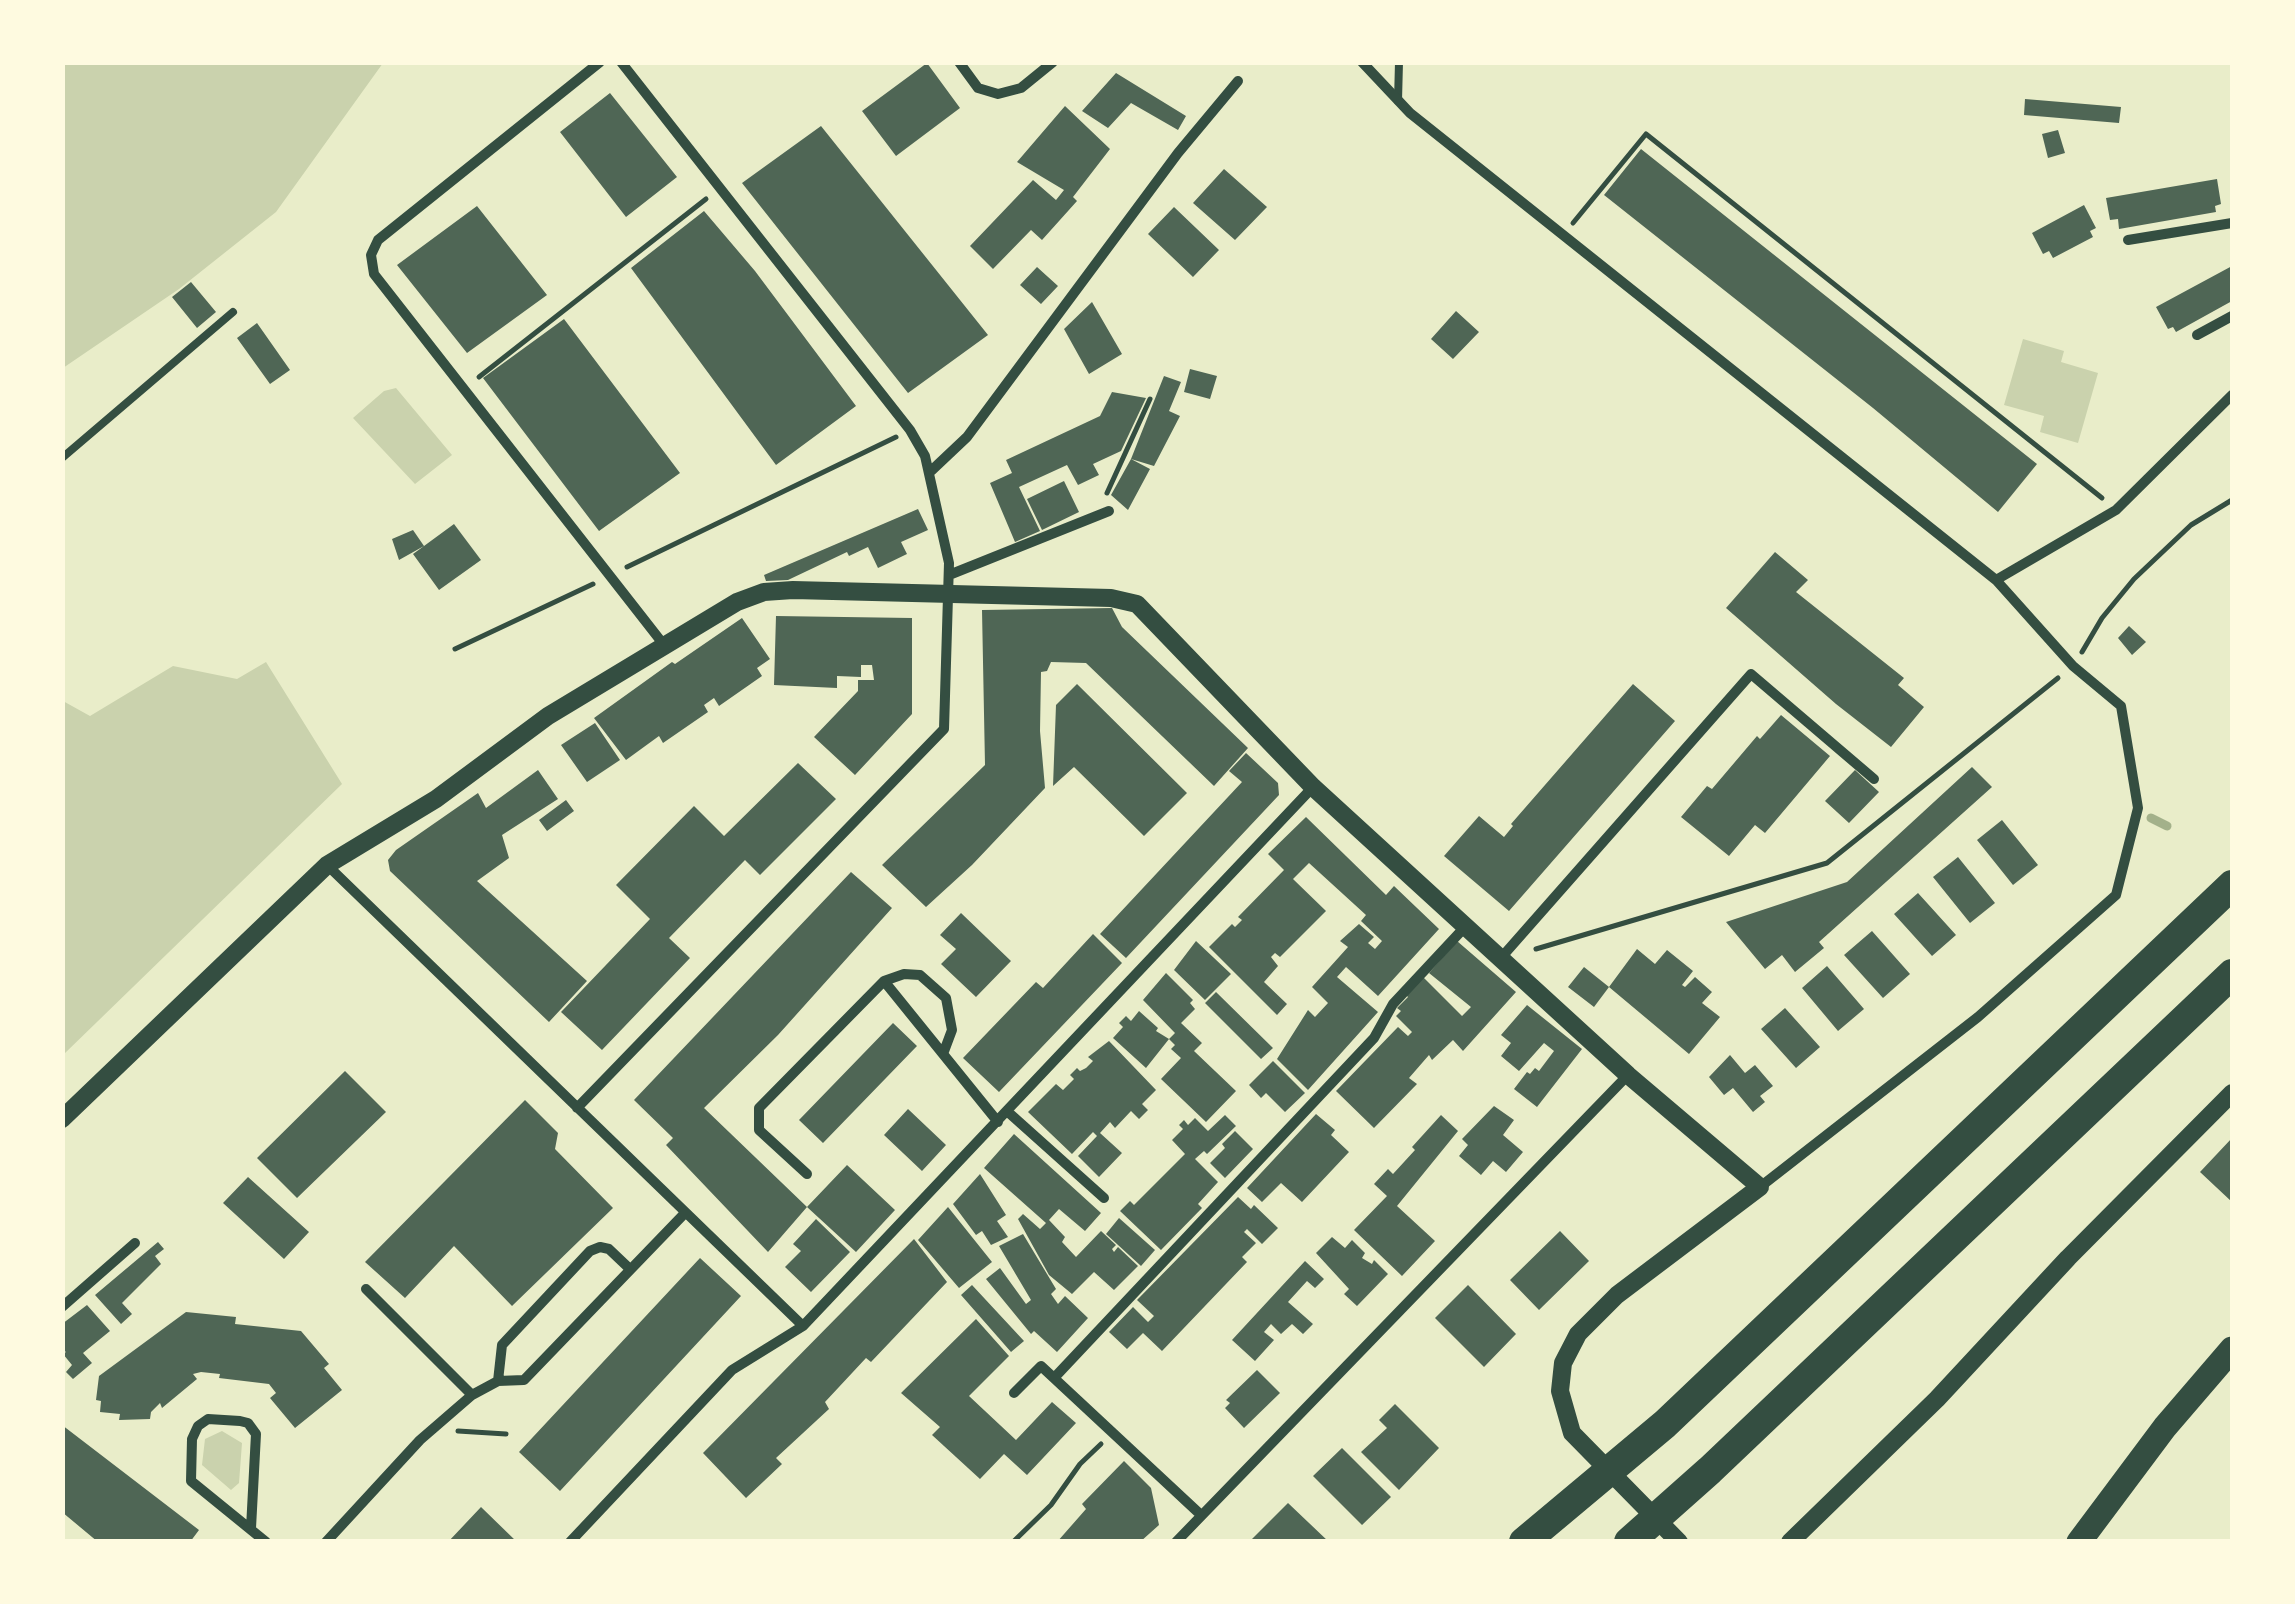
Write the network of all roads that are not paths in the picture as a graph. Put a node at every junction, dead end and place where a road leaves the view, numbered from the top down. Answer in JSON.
{"nodes":[{"id":1,"x":600,"y":62,"type":"edge"},
{"id":2,"x":621,"y":62,"type":"edge"},
{"id":3,"x":959,"y":62,"type":"edge"},
{"id":4,"x":1054,"y":62,"type":"edge"},
{"id":5,"x":1362,"y":62,"type":"edge"},
{"id":6,"x":1399,"y":62,"type":"edge"},
{"id":7,"x":1238,"y":81,"type":"dead end"},
{"id":8,"x":1398,"y":101,"type":"junction"},
{"id":9,"x":2232,"y":222,"type":"edge"},
{"id":10,"x":2128,"y":240,"type":"dead end"},
{"id":11,"x":233,"y":312,"type":"dead end"},
{"id":12,"x":2232,"y":316,"type":"edge"},
{"id":13,"x":2197,"y":335,"type":"dead end"},
{"id":14,"x":2232,"y":394,"type":"edge"},
{"id":15,"x":62,"y":458,"type":"edge"},
{"id":16,"x":931,"y":471,"type":"junction"},
{"id":17,"x":1109,"y":511,"type":"road end"},
{"id":18,"x":1996,"y":580,"type":"junction"},
{"id":19,"x":948,"y":584,"type":"junction"},
{"id":20,"x":664,"y":645,"type":"junction"},
{"id":21,"x":1874,"y":779,"type":"dead end"},
{"id":22,"x":1313,"y":787,"type":"junction"},
{"id":23,"x":327,"y":866,"type":"junction"},
{"id":24,"x":2232,"y":886,"type":"edge"},
{"id":25,"x":1464,"y":928,"type":"junction"},
{"id":26,"x":1499,"y":960,"type":"junction"},
{"id":27,"x":2232,"y":974,"type":"edge"},
{"id":28,"x":884,"y":980,"type":"junction"},
{"id":29,"x":943,"y":1054,"type":"junction"},
{"id":30,"x":1628,"y":1075,"type":"junction"},
{"id":31,"x":2232,"y":1093,"type":"edge"},
{"id":32,"x":576,"y":1108,"type":"junction"},
{"id":33,"x":1008,"y":1112,"type":"junction"},
{"id":34,"x":62,"y":1119,"type":"edge"},
{"id":35,"x":998,"y":1122,"type":"junction"},
{"id":36,"x":807,"y":1174,"type":"dead end"},
{"id":37,"x":1760,"y":1186,"type":"junction"},
{"id":38,"x":1104,"y":1198,"type":"dead end"},
{"id":39,"x":685,"y":1213,"type":"junction"},
{"id":40,"x":135,"y":1243,"type":"dead end"},
{"id":41,"x":629,"y":1268,"type":"junction"},
{"id":42,"x":366,"y":1289,"type":"dead end"},
{"id":43,"x":62,"y":1307,"type":"edge"},
{"id":44,"x":803,"y":1326,"type":"junction"},
{"id":45,"x":2232,"y":1349,"type":"edge"},
{"id":46,"x":1054,"y":1378,"type":"junction"},
{"id":47,"x":498,"y":1381,"type":"junction"},
{"id":48,"x":1014,"y":1394,"type":"dead end"},
{"id":49,"x":472,"y":1395,"type":"junction"},
{"id":50,"x":1201,"y":1515,"type":"junction"},
{"id":51,"x":251,"y":1528,"type":"junction"},
{"id":52,"x":266,"y":1542,"type":"edge"},
{"id":53,"x":326,"y":1542,"type":"edge"},
{"id":54,"x":570,"y":1542,"type":"edge"},
{"id":55,"x":1176,"y":1542,"type":"edge"},
{"id":56,"x":1524,"y":1542,"type":"edge"},
{"id":57,"x":1629,"y":1542,"type":"edge"},
{"id":58,"x":1679,"y":1542,"type":"edge"},
{"id":59,"x":1790,"y":1542,"type":"edge"},
{"id":60,"x":2079,"y":1542,"type":"edge"}],
"edges":[{"from":1,"to":20,"type":"street"},
{"from":2,"to":16,"type":"street"},
{"from":3,"to":4,"type":"street"},
{"from":5,"to":8,"type":"street"},
{"from":6,"to":8,"type":"lane"},
{"from":7,"to":16,"type":"street"},
{"from":8,"to":18,"type":"street"},
{"from":9,"to":10,"type":"street"},
{"from":11,"to":15,"type":"lane"},
{"from":12,"to":13,"type":"street"},
{"from":14,"to":18,"type":"street"},
{"from":16,"to":19,"type":"street"},
{"from":17,"to":19,"type":"street"},
{"from":18,"to":37,"type":"street"},
{"from":19,"to":20,"type":"street"},
{"from":19,"to":22,"type":"street"},
{"from":19,"to":32,"type":"street"},
{"from":20,"to":23,"type":"street"},
{"from":21,"to":26,"type":"street"},
{"from":22,"to":25,"type":"street"},
{"from":22,"to":33,"type":"street"},
{"from":23,"to":32,"type":"street"},
{"from":23,"to":34,"type":"street"},
{"from":24,"to":56,"type":"highway"},
{"from":25,"to":26,"type":"street"},
{"from":25,"to":46,"type":"street"},
{"from":26,"to":30,"type":"street"},
{"from":27,"to":57,"type":"highway"},
{"from":28,"to":29,"type":"street"},
{"from":28,"to":29,"type":"street"},
{"from":28,"to":36,"type":"street"},
{"from":29,"to":35,"type":"street"},
{"from":30,"to":37,"type":"street"},
{"from":30,"to":50,"type":"street"},
{"from":31,"to":59,"type":"street"},
{"from":32,"to":39,"type":"street"},
{"from":33,"to":35,"type":"street"},
{"from":33,"to":38,"type":"street"},
{"from":35,"to":44,"type":"street"},
{"from":37,"to":58,"type":"street"},
{"from":39,"to":41,"type":"street"},
{"from":39,"to":44,"type":"street"},
{"from":40,"to":43,"type":"street"},
{"from":41,"to":47,"type":"street"},
{"from":41,"to":47,"type":"street"},
{"from":42,"to":49,"type":"street"},
{"from":44,"to":54,"type":"street"},
{"from":45,"to":60,"type":"main road"},
{"from":46,"to":48,"type":"street"},
{"from":46,"to":50,"type":"street"},
{"from":47,"to":49,"type":"street"},
{"from":49,"to":53,"type":"street"},
{"from":50,"to":55,"type":"street"},
{"from":51,"to":51,"type":"street"},
{"from":51,"to":52,"type":"street"}]}
